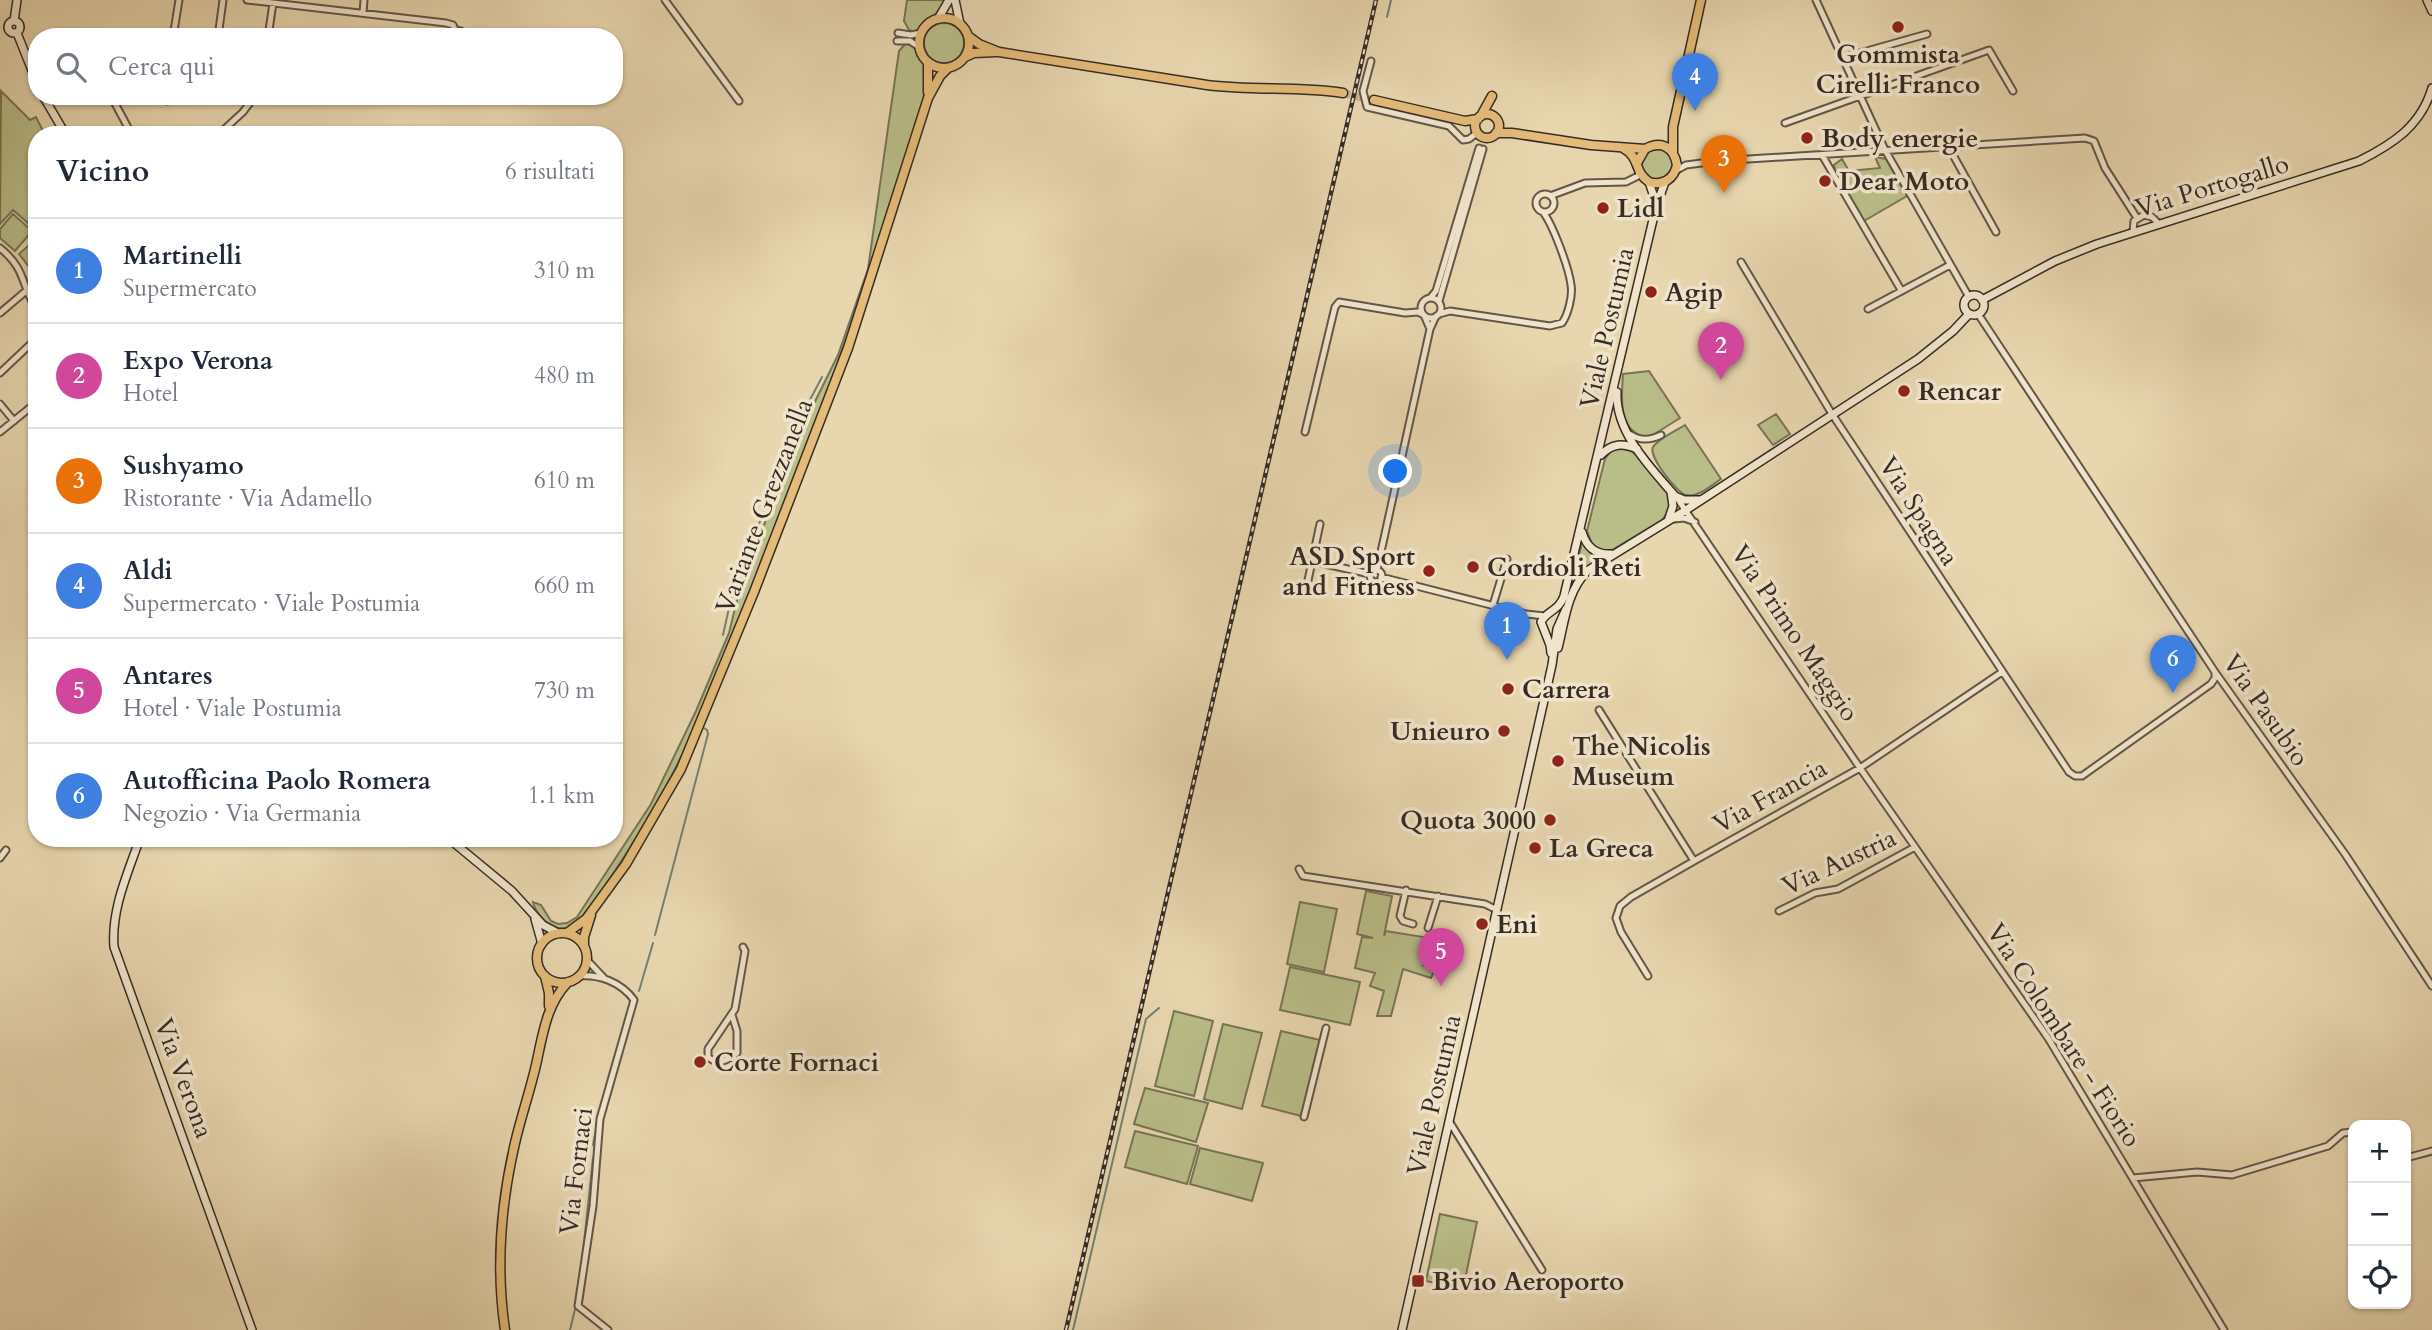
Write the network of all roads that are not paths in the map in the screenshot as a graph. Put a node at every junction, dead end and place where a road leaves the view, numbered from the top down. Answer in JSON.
{"nodes":[{"id":1,"x":17,"y":0,"type":"edge"},
{"id":2,"x":179,"y":0,"type":"edge"},
{"id":3,"x":223,"y":0,"type":"edge"},
{"id":4,"x":247,"y":0,"type":"edge"},
{"id":5,"x":323,"y":0,"type":"edge"},
{"id":6,"x":364,"y":0,"type":"edge"},
{"id":7,"x":665,"y":0,"type":"edge"},
{"id":8,"x":949,"y":0,"type":"edge"},
{"id":9,"x":955,"y":0,"type":"edge"},
{"id":10,"x":1701,"y":0,"type":"edge"},
{"id":11,"x":1816,"y":0,"type":"edge"},
{"id":12,"x":2427,"y":0,"type":"edge"},
{"id":13,"x":273,"y":2,"type":"edge"},
{"id":14,"x":322,"y":9,"type":"junction"},
{"id":15,"x":2432,"y":11,"type":"edge"},
{"id":16,"x":363,"y":13,"type":"junction"},
{"id":17,"x":938,"y":19,"type":"junction"},
{"id":18,"x":14,"y":21,"type":"junction"},
{"id":19,"x":960,"y":24,"type":"junction"},
{"id":20,"x":174,"y":28,"type":"edge"},
{"id":21,"x":219,"y":28,"type":"edge"},
{"id":22,"x":269,"y":28,"type":"edge"},
{"id":23,"x":454,"y":28,"type":"edge"},
{"id":24,"x":8,"y":30,"type":"junction"},
{"id":25,"x":17,"y":33,"type":"junction"},
{"id":26,"x":898,"y":33,"type":"dead end"},
{"id":27,"x":921,"y":33,"type":"junction"},
{"id":28,"x":1927,"y":34,"type":"dead end"},
{"id":29,"x":0,"y":35,"type":"edge"},
{"id":30,"x":968,"y":36,"type":"junction"},
{"id":31,"x":897,"y":41,"type":"dead end"},
{"id":32,"x":919,"y":47,"type":"junction"},
{"id":33,"x":999,"y":52,"type":"junction"},
{"id":34,"x":965,"y":57,"type":"junction"},
{"id":35,"x":1842,"y":58,"type":"junction"},
{"id":36,"x":28,"y":60,"type":"edge"},
{"id":37,"x":1371,"y":61,"type":"dead end"},
{"id":38,"x":928,"y":63,"type":"junction"},
{"id":39,"x":948,"y":68,"type":"junction"},
{"id":40,"x":2432,"y":88,"type":"edge"},
{"id":41,"x":2013,"y":91,"type":"dead end"},
{"id":42,"x":1343,"y":93,"type":"tunnel mouth"},
{"id":43,"x":1858,"y":96,"type":"junction"},
{"id":44,"x":928,"y":98,"type":"junction"},
{"id":45,"x":1374,"y":100,"type":"tunnel mouth"},
{"id":46,"x":2430,"y":100,"type":"edge"},
{"id":47,"x":739,"y":101,"type":"dead end"},
{"id":48,"x":48,"y":105,"type":"edge"},
{"id":49,"x":116,"y":105,"type":"edge"},
{"id":50,"x":248,"y":105,"type":"edge"},
{"id":51,"x":1785,"y":123,"type":"dead end"},
{"id":52,"x":61,"y":126,"type":"edge"},
{"id":53,"x":127,"y":126,"type":"edge"},
{"id":54,"x":228,"y":126,"type":"edge"},
{"id":55,"x":1478,"y":126,"type":"junction"},
{"id":56,"x":1673,"y":127,"type":"junction"},
{"id":57,"x":1495,"y":128,"type":"junction"},
{"id":58,"x":1658,"y":144,"type":"junction"},
{"id":59,"x":1948,"y":146,"type":"junction"},
{"id":60,"x":1623,"y":148,"type":"junction"},
{"id":61,"x":1481,"y":149,"type":"junction"},
{"id":62,"x":1645,"y":149,"type":"junction"},
{"id":63,"x":1885,"y":150,"type":"junction"},
{"id":64,"x":1673,"y":153,"type":"junction"},
{"id":65,"x":1822,"y":155,"type":"junction"},
{"id":66,"x":1692,"y":163,"type":"junction"},
{"id":67,"x":1638,"y":167,"type":"junction"},
{"id":68,"x":1675,"y":171,"type":"junction"},
{"id":69,"x":1649,"y":182,"type":"junction"},
{"id":70,"x":1665,"y":182,"type":"junction"},
{"id":71,"x":1552,"y":198,"type":"junction"},
{"id":72,"x":1656,"y":207,"type":"junction"},
{"id":73,"x":1551,"y":210,"type":"junction"},
{"id":74,"x":1543,"y":212,"type":"junction"},
{"id":75,"x":2137,"y":218,"type":"junction"},
{"id":76,"x":1550,"y":222,"type":"junction"},
{"id":77,"x":2159,"y":224,"type":"junction"},
{"id":78,"x":1996,"y":232,"type":"dead end"},
{"id":79,"x":2133,"y":232,"type":"junction"},
{"id":80,"x":0,"y":248,"type":"edge"},
{"id":81,"x":1741,"y":262,"type":"dead end"},
{"id":82,"x":1950,"y":265,"type":"junction"},
{"id":83,"x":1901,"y":290,"type":"junction"},
{"id":84,"x":26,"y":291,"type":"junction"},
{"id":85,"x":28,"y":294,"type":"edge"},
{"id":86,"x":1969,"y":297,"type":"junction"},
{"id":87,"x":1431,"y":298,"type":"junction"},
{"id":88,"x":1982,"y":300,"type":"junction"},
{"id":89,"x":1439,"y":302,"type":"junction"},
{"id":90,"x":1421,"y":305,"type":"junction"},
{"id":91,"x":1868,"y":309,"type":"dead end"},
{"id":92,"x":1450,"y":312,"type":"junction"},
{"id":93,"x":0,"y":313,"type":"edge"},
{"id":94,"x":1411,"y":313,"type":"junction"},
{"id":95,"x":1969,"y":314,"type":"junction"},
{"id":96,"x":1978,"y":314,"type":"junction"},
{"id":97,"x":1424,"y":315,"type":"junction"},
{"id":98,"x":1438,"y":315,"type":"junction"},
{"id":99,"x":1430,"y":329,"type":"junction"},
{"id":100,"x":28,"y":347,"type":"edge"},
{"id":101,"x":1619,"y":371,"type":"junction"},
{"id":102,"x":0,"y":373,"type":"edge"},
{"id":103,"x":0,"y":404,"type":"edge"},
{"id":104,"x":28,"y":409,"type":"edge"},
{"id":105,"x":1832,"y":414,"type":"junction"},
{"id":106,"x":14,"y":421,"type":"junction"},
{"id":107,"x":0,"y":432,"type":"edge"},
{"id":108,"x":1305,"y":432,"type":"dead end"},
{"id":109,"x":1627,"y":433,"type":"junction"},
{"id":110,"x":1661,"y":435,"type":"dead end"},
{"id":111,"x":1638,"y":449,"type":"junction"},
{"id":112,"x":1598,"y":459,"type":"junction"},
{"id":113,"x":1673,"y":493,"type":"junction"},
{"id":114,"x":1701,"y":500,"type":"junction"},
{"id":115,"x":1686,"y":510,"type":"junction"},
{"id":116,"x":1667,"y":522,"type":"junction"},
{"id":117,"x":1695,"y":522,"type":"junction"},
{"id":118,"x":1320,"y":524,"type":"dead end"},
{"id":119,"x":1581,"y":528,"type":"junction"},
{"id":120,"x":1613,"y":554,"type":"junction"},
{"id":121,"x":1507,"y":559,"type":"dead end"},
{"id":122,"x":1312,"y":561,"type":"junction"},
{"id":123,"x":1377,"y":570,"type":"junction"},
{"id":124,"x":1370,"y":574,"type":"junction"},
{"id":125,"x":1381,"y":577,"type":"junction"},
{"id":126,"x":1307,"y":585,"type":"dead end"},
{"id":127,"x":1493,"y":605,"type":"junction"},
{"id":128,"x":1566,"y":609,"type":"junction"},
{"id":129,"x":1526,"y":614,"type":"junction"},
{"id":130,"x":1547,"y":615,"type":"junction"},
{"id":131,"x":1558,"y":625,"type":"junction"},
{"id":132,"x":1543,"y":628,"type":"junction"},
{"id":133,"x":1552,"y":665,"type":"junction"},
{"id":134,"x":2002,"y":672,"type":"junction"},
{"id":135,"x":2215,"y":672,"type":"junction"},
{"id":136,"x":1599,"y":710,"type":"dead end"},
{"id":137,"x":1860,"y":768,"type":"junction"},
{"id":138,"x":137,"y":847,"type":"edge"},
{"id":139,"x":459,"y":847,"type":"edge"},
{"id":140,"x":1915,"y":847,"type":"junction"},
{"id":141,"x":6,"y":850,"type":"dead end"},
{"id":142,"x":0,"y":858,"type":"edge"},
{"id":143,"x":1694,"y":861,"type":"junction"},
{"id":144,"x":1299,"y":869,"type":"dead end"},
{"id":145,"x":1406,"y":890,"type":"junction"},
{"id":146,"x":1438,"y":896,"type":"junction"},
{"id":147,"x":594,"y":909,"type":"junction"},
{"id":148,"x":1497,"y":910,"type":"junction"},
{"id":149,"x":1779,"y":911,"type":"dead end"},
{"id":150,"x":533,"y":915,"type":"junction"},
{"id":151,"x":1413,"y":924,"type":"dead end"},
{"id":152,"x":1428,"y":928,"type":"dead end"},
{"id":153,"x":562,"y":933,"type":"junction"},
{"id":154,"x":542,"y":944,"type":"junction"},
{"id":155,"x":584,"y":946,"type":"junction"},
{"id":156,"x":743,"y":947,"type":"dead end"},
{"id":157,"x":587,"y":960,"type":"junction"},
{"id":158,"x":1648,"y":975,"type":"dead end"},
{"id":159,"x":545,"y":976,"type":"junction"},
{"id":160,"x":578,"y":976,"type":"junction"},
{"id":161,"x":604,"y":978,"type":"junction"},
{"id":162,"x":568,"y":982,"type":"junction"},
{"id":163,"x":2432,"y":986,"type":"edge"},
{"id":164,"x":548,"y":1013,"type":"junction"},
{"id":165,"x":732,"y":1015,"type":"junction"},
{"id":166,"x":1326,"y":1028,"type":"dead end"},
{"id":167,"x":1304,"y":1117,"type":"dead end"},
{"id":168,"x":1449,"y":1121,"type":"junction"},
{"id":169,"x":2348,"y":1132,"type":"edge"},
{"id":170,"x":2432,"y":1151,"type":"edge"},
{"id":171,"x":2411,"y":1157,"type":"edge"},
{"id":172,"x":2133,"y":1178,"type":"junction"},
{"id":173,"x":1542,"y":1270,"type":"dead end"},
{"id":174,"x":252,"y":1330,"type":"edge"},
{"id":175,"x":505,"y":1330,"type":"edge"},
{"id":176,"x":608,"y":1330,"type":"edge"},
{"id":177,"x":1402,"y":1330,"type":"edge"},
{"id":178,"x":2224,"y":1330,"type":"edge"}],
"edges":[{"from":1,"to":18,"type":"main road"},
{"from":2,"to":20,"type":"street"},
{"from":3,"to":21,"type":"street"},
{"from":4,"to":13,"type":"street"},
{"from":5,"to":14,"type":"street"},
{"from":6,"to":16,"type":"street"},
{"from":7,"to":47,"type":"street"},
{"from":8,"to":17,"type":"main road"},
{"from":9,"to":19,"type":"main road"},
{"from":10,"to":56,"type":"main road"},
{"from":11,"to":35,"type":"street"},
{"from":12,"to":15,"type":"main road"},
{"from":13,"to":14,"type":"street"},
{"from":13,"to":22,"type":"street"},
{"from":14,"to":16,"type":"street"},
{"from":16,"to":23,"type":"street"},
{"from":17,"to":19,"type":"main road"},
{"from":17,"to":27,"type":"main road"},
{"from":18,"to":24,"type":"main road"},
{"from":18,"to":25,"type":"main road"},
{"from":19,"to":30,"type":"main road"},
{"from":24,"to":25,"type":"main road"},
{"from":24,"to":29,"type":"main road"},
{"from":25,"to":36,"type":"main road"},
{"from":26,"to":27,"type":"street"},
{"from":27,"to":32,"type":"main road"},
{"from":28,"to":35,"type":"street"},
{"from":30,"to":33,"type":"main road"},
{"from":30,"to":34,"type":"main road"},
{"from":31,"to":32,"type":"street"},
{"from":32,"to":38,"type":"main road","name":"Variante Grezzanella"},
{"from":33,"to":34,"type":"main road"},
{"from":33,"to":42,"type":"main road"},
{"from":34,"to":39,"type":"main road","name":"Variante Grezzanella"},
{"from":35,"to":43,"type":"street"},
{"from":37,"to":55,"type":"street"},
{"from":38,"to":39,"type":"main road"},
{"from":38,"to":44,"type":"main road","name":"Variante Grezzanella"},
{"from":39,"to":44,"type":"main road","name":"Variante Grezzanella"},
{"from":40,"to":46,"type":"main road","name":"Via Portogallo"},
{"from":41,"to":43,"type":"street"},
{"from":43,"to":51,"type":"street"},
{"from":43,"to":63,"type":"street"},
{"from":44,"to":147,"type":"main road","name":"Variante Grezzanella"},
{"from":45,"to":55,"type":"main road"},
{"from":46,"to":77,"type":"main road","name":"Via Portogallo"},
{"from":48,"to":52,"type":"main road"},
{"from":49,"to":53,"type":"street"},
{"from":50,"to":54,"type":"street"},
{"from":55,"to":57,"type":"main road"},
{"from":55,"to":57,"type":"main road"},
{"from":55,"to":57,"type":"main road"},
{"from":55,"to":61,"type":"main road"},
{"from":56,"to":58,"type":"main road"},
{"from":56,"to":64,"type":"main road"},
{"from":57,"to":60,"type":"main road"},
{"from":57,"to":61,"type":"main road"},
{"from":58,"to":62,"type":"main road"},
{"from":58,"to":64,"type":"main road"},
{"from":59,"to":63,"type":"street"},
{"from":59,"to":75,"type":"street"},
{"from":59,"to":78,"type":"street"},
{"from":60,"to":62,"type":"main road"},
{"from":60,"to":67,"type":"main road"},
{"from":61,"to":87,"type":"street"},
{"from":61,"to":89,"type":"street"},
{"from":62,"to":67,"type":"main road"},
{"from":63,"to":65,"type":"street"},
{"from":63,"to":82,"type":"street"},
{"from":64,"to":66,"type":"street"},
{"from":64,"to":68,"type":"main road"},
{"from":65,"to":66,"type":"street"},
{"from":65,"to":83,"type":"street"},
{"from":66,"to":68,"type":"street"},
{"from":67,"to":69,"type":"main road"},
{"from":67,"to":71,"type":"street"},
{"from":68,"to":70,"type":"main road"},
{"from":69,"to":70,"type":"main road"},
{"from":69,"to":72,"type":"main road","name":"Viale Postumia"},
{"from":70,"to":72,"type":"main road","name":"Viale Postumia"},
{"from":71,"to":73,"type":"street"},
{"from":71,"to":74,"type":"street"},
{"from":72,"to":101,"type":"main road","name":"Viale Postumia"},
{"from":73,"to":74,"type":"street"},
{"from":73,"to":76,"type":"street"},
{"from":74,"to":76,"type":"street"},
{"from":75,"to":77,"type":"street"},
{"from":75,"to":79,"type":"street"},
{"from":76,"to":92,"type":"street"},
{"from":77,"to":79,"type":"main road","name":"Via Portogallo"},
{"from":79,"to":88,"type":"main road","name":"Via Portogallo"},
{"from":80,"to":84,"type":"street"},
{"from":81,"to":105,"type":"street","name":"Via Spagna"},
{"from":82,"to":83,"type":"street"},
{"from":82,"to":86,"type":"street"},
{"from":83,"to":91,"type":"street"},
{"from":84,"to":85,"type":"street"},
{"from":84,"to":93,"type":"street"},
{"from":86,"to":88,"type":"main road"},
{"from":86,"to":95,"type":"main road"},
{"from":87,"to":89,"type":"street"},
{"from":87,"to":90,"type":"street"},
{"from":88,"to":96,"type":"main road"},
{"from":89,"to":92,"type":"street"},
{"from":89,"to":98,"type":"street"},
{"from":90,"to":94,"type":"street"},
{"from":90,"to":97,"type":"street"},
{"from":92,"to":98,"type":"street"},
{"from":94,"to":97,"type":"street"},
{"from":94,"to":108,"type":"street"},
{"from":95,"to":96,"type":"main road"},
{"from":95,"to":105,"type":"main road"},
{"from":96,"to":135,"type":"street","name":"Via Pasubio"},
{"from":97,"to":98,"type":"street"},
{"from":97,"to":99,"type":"street"},
{"from":98,"to":99,"type":"street"},
{"from":99,"to":123,"type":"street"},
{"from":100,"to":102,"type":"street"},
{"from":101,"to":109,"type":"main road"},
{"from":101,"to":112,"type":"main road","name":"Viale Postumia"},
{"from":103,"to":106,"type":"street"},
{"from":104,"to":106,"type":"street"},
{"from":105,"to":114,"type":"main road"},
{"from":105,"to":134,"type":"street","name":"Via Spagna"},
{"from":106,"to":107,"type":"street"},
{"from":109,"to":110,"type":"street"},
{"from":109,"to":111,"type":"main road"},
{"from":111,"to":112,"type":"main road","name":"Viale Postumia"},
{"from":111,"to":113,"type":"main road","name":"Via Primo Maggio"},
{"from":112,"to":119,"type":"main road","name":"Viale Postumia"},
{"from":113,"to":114,"type":"main road"},
{"from":113,"to":115,"type":"street","name":"Via Primo Maggio"},
{"from":113,"to":116,"type":"main road"},
{"from":114,"to":115,"type":"main road"},
{"from":114,"to":117,"type":"street"},
{"from":115,"to":116,"type":"main road"},
{"from":115,"to":117,"type":"street","name":"Via Primo Maggio"},
{"from":116,"to":117,"type":"street"},
{"from":116,"to":120,"type":"main road"},
{"from":117,"to":137,"type":"street","name":"Via Primo Maggio"},
{"from":118,"to":122,"type":"street"},
{"from":119,"to":120,"type":"main road"},
{"from":119,"to":130,"type":"main road","name":"Viale Postumia"},
{"from":120,"to":128,"type":"main road"},
{"from":121,"to":127,"type":"street"},
{"from":122,"to":124,"type":"street"},
{"from":122,"to":126,"type":"street"},
{"from":123,"to":124,"type":"street"},
{"from":123,"to":125,"type":"street"},
{"from":124,"to":125,"type":"street"},
{"from":125,"to":127,"type":"street"},
{"from":127,"to":129,"type":"street"},
{"from":128,"to":131,"type":"main road","name":"Viale Postumia"},
{"from":128,"to":133,"type":"main road","name":"Viale Postumia"},
{"from":129,"to":130,"type":"street"},
{"from":129,"to":132,"type":"street"},
{"from":130,"to":131,"type":"main road"},
{"from":130,"to":132,"type":"main road","name":"Viale Postumia"},
{"from":131,"to":132,"type":"main road"},
{"from":131,"to":133,"type":"main road","name":"Viale Postumia"},
{"from":132,"to":133,"type":"main road","name":"Viale Postumia"},
{"from":133,"to":148,"type":"main road","name":"Viale Postumia"},
{"from":134,"to":135,"type":"street","name":"Via Spagna"},
{"from":134,"to":137,"type":"street","name":"Via Francia"},
{"from":135,"to":163,"type":"street","name":"Via Pasubio"},
{"from":136,"to":143,"type":"street"},
{"from":137,"to":140,"type":"street","name":"Via Colombare - Fiorio"},
{"from":137,"to":143,"type":"street","name":"Via Francia"},
{"from":138,"to":174,"type":"main road","name":"Via Verona"},
{"from":139,"to":150,"type":"main road"},
{"from":140,"to":149,"type":"street","name":"Via Austria"},
{"from":140,"to":172,"type":"street","name":"Via Colombare - Fiorio"},
{"from":141,"to":142,"type":"street"},
{"from":143,"to":158,"type":"street","name":"Via Francia"},
{"from":144,"to":145,"type":"street"},
{"from":145,"to":146,"type":"street"},
{"from":145,"to":151,"type":"street"},
{"from":146,"to":148,"type":"street"},
{"from":146,"to":152,"type":"street"},
{"from":147,"to":153,"type":"main road","name":"Variante Grezzanella"},
{"from":147,"to":155,"type":"main road","name":"Variante Grezzanella"},
{"from":148,"to":168,"type":"main road","name":"Viale Postumia"},
{"from":150,"to":153,"type":"main road"},
{"from":150,"to":154,"type":"main road"},
{"from":153,"to":154,"type":"main road","name":"Variante Grezzanella"},
{"from":153,"to":155,"type":"main road"},
{"from":154,"to":159,"type":"main road"},
{"from":155,"to":157,"type":"main road","name":"Variante Grezzanella"},
{"from":156,"to":165,"type":"street"},
{"from":157,"to":160,"type":"main road"},
{"from":157,"to":161,"type":"street","name":"Via Fornaci"},
{"from":159,"to":162,"type":"main road"},
{"from":159,"to":164,"type":"main road"},
{"from":160,"to":161,"type":"street"},
{"from":160,"to":162,"type":"main road"},
{"from":161,"to":176,"type":"street","name":"Via Fornaci"},
{"from":162,"to":164,"type":"main road"},
{"from":164,"to":175,"type":"main road"},
{"from":165,"to":165,"type":"street"},
{"from":166,"to":167,"type":"street"},
{"from":168,"to":173,"type":"street"},
{"from":168,"to":177,"type":"main road","name":"Viale Postumia"},
{"from":169,"to":172,"type":"street"},
{"from":170,"to":171,"type":"street"},
{"from":172,"to":178,"type":"street","name":"Via Colombare - Fiorio"}]}
